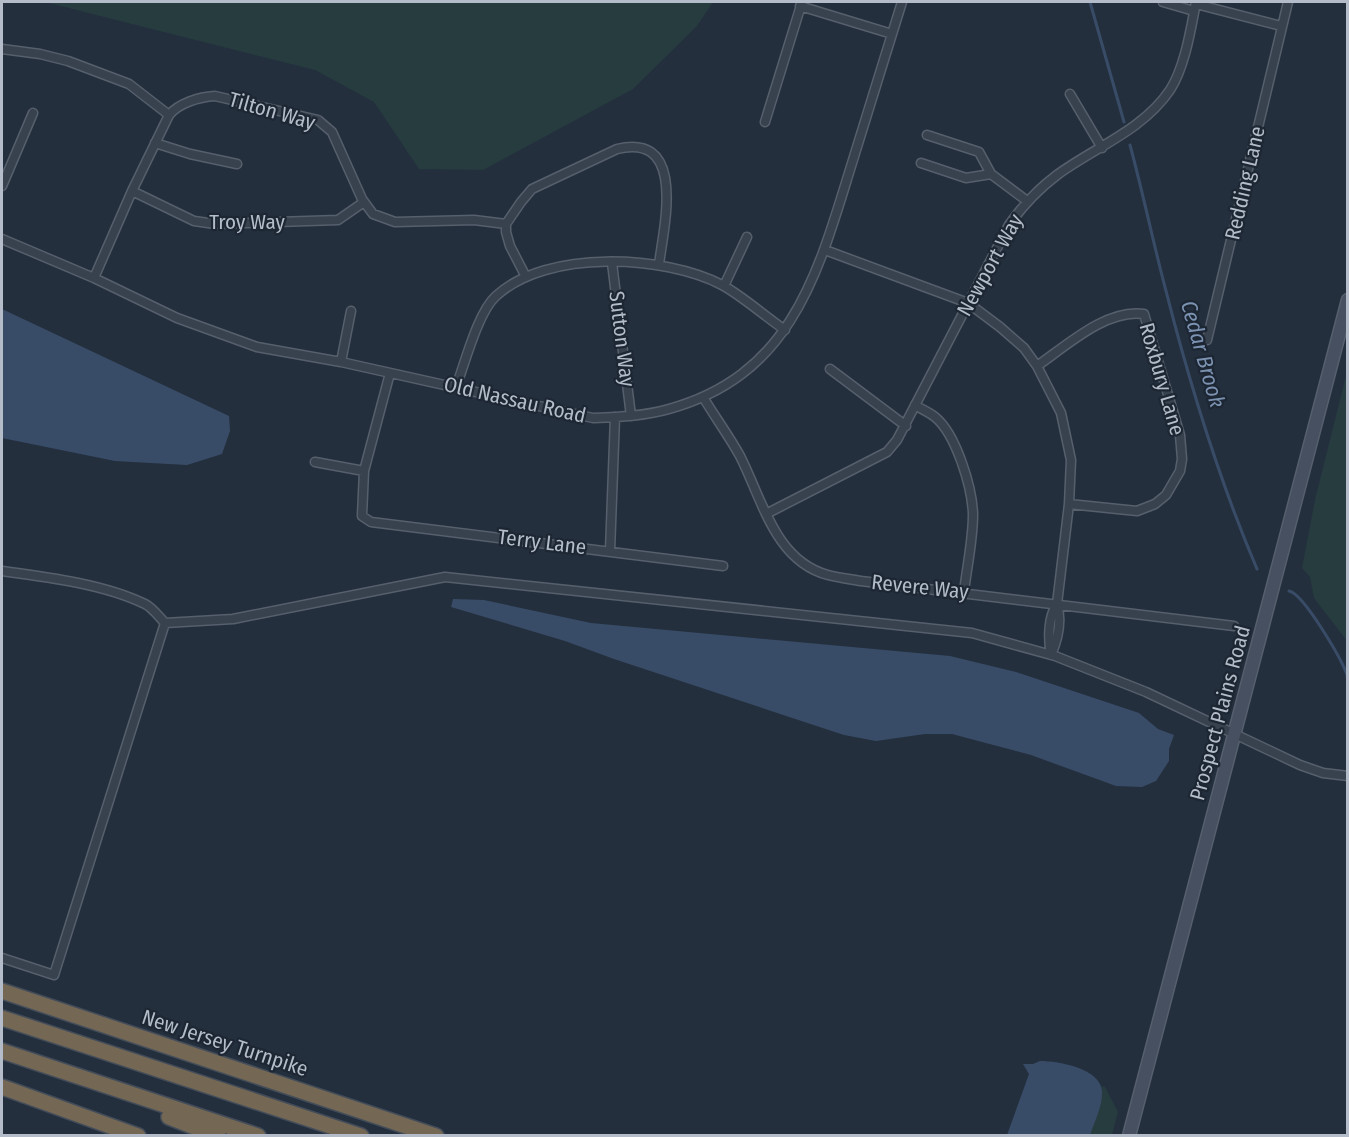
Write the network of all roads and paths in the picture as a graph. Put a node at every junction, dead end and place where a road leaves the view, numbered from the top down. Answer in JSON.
{"nodes":[{"id":1,"x":902,"y":2,"type":"edge"},
{"id":2,"x":1163,"y":2,"type":"edge"},
{"id":3,"x":1288,"y":2,"type":"edge"},
{"id":4,"x":801,"y":4,"type":"edge"},
{"id":5,"x":1196,"y":6,"type":"edge"},
{"id":6,"x":1281,"y":26,"type":"junction"},
{"id":7,"x":892,"y":34,"type":"junction"},
{"id":8,"x":2,"y":49,"type":"edge"},
{"id":9,"x":1070,"y":94,"type":"dead end"},
{"id":10,"x":33,"y":113,"type":"dead end"},
{"id":11,"x":169,"y":116,"type":"junction"},
{"id":12,"x":765,"y":122,"type":"dead end"},
{"id":13,"x":927,"y":135,"type":"dead end"},
{"id":14,"x":155,"y":143,"type":"junction"},
{"id":15,"x":1102,"y":148,"type":"junction"},
{"id":16,"x":921,"y":163,"type":"dead end"},
{"id":17,"x":237,"y":164,"type":"dead end"},
{"id":18,"x":992,"y":174,"type":"junction"},
{"id":19,"x":2,"y":186,"type":"edge"},
{"id":20,"x":132,"y":191,"type":"junction"},
{"id":21,"x":1027,"y":201,"type":"junction"},
{"id":22,"x":364,"y":202,"type":"junction"},
{"id":23,"x":506,"y":224,"type":"junction"},
{"id":24,"x":747,"y":237,"type":"dead end"},
{"id":25,"x":2,"y":239,"type":"edge"},
{"id":26,"x":825,"y":250,"type":"junction"},
{"id":27,"x":612,"y":263,"type":"junction"},
{"id":28,"x":659,"y":264,"type":"junction"},
{"id":29,"x":526,"y":277,"type":"junction"},
{"id":30,"x":94,"y":278,"type":"junction"},
{"id":31,"x":724,"y":286,"type":"junction"},
{"id":32,"x":1347,"y":300,"type":"edge"},
{"id":33,"x":968,"y":303,"type":"junction"},
{"id":34,"x":351,"y":311,"type":"dead end"},
{"id":35,"x":785,"y":330,"type":"junction"},
{"id":36,"x":1207,"y":340,"type":"dead end"},
{"id":37,"x":341,"y":362,"type":"junction"},
{"id":38,"x":1037,"y":366,"type":"junction"},
{"id":39,"x":830,"y":369,"type":"dead end"},
{"id":40,"x":390,"y":373,"type":"junction"},
{"id":41,"x":456,"y":387,"type":"junction"},
{"id":42,"x":703,"y":397,"type":"junction"},
{"id":43,"x":915,"y":405,"type":"junction"},
{"id":44,"x":631,"y":416,"type":"junction"},
{"id":45,"x":615,"y":417,"type":"junction"},
{"id":46,"x":906,"y":426,"type":"junction"},
{"id":47,"x":315,"y":462,"type":"dead end"},
{"id":48,"x":364,"y":471,"type":"junction"},
{"id":49,"x":1069,"y":504,"type":"junction"},
{"id":50,"x":766,"y":514,"type":"junction"},
{"id":51,"x":610,"y":551,"type":"junction"},
{"id":52,"x":723,"y":566,"type":"dead end"},
{"id":53,"x":2,"y":571,"type":"edge"},
{"id":54,"x":964,"y":592,"type":"junction"},
{"id":55,"x":1057,"y":604,"type":"junction"},
{"id":56,"x":165,"y":623,"type":"junction"},
{"id":57,"x":1234,"y":626,"type":"dead end"},
{"id":58,"x":1051,"y":655,"type":"junction"},
{"id":59,"x":1234,"y":735,"type":"junction"},
{"id":60,"x":1347,"y":776,"type":"edge"},
{"id":61,"x":2,"y":958,"type":"edge"},
{"id":62,"x":2,"y":991,"type":"edge"},
{"id":63,"x":2,"y":1018,"type":"edge"},
{"id":64,"x":2,"y":1051,"type":"edge"},
{"id":65,"x":2,"y":1059,"type":"edge"},
{"id":66,"x":2,"y":1087,"type":"edge"},
{"id":67,"x":104,"y":1124,"type":"junction"},
{"id":68,"x":131,"y":1136,"type":"edge"},
{"id":69,"x":138,"y":1136,"type":"edge"},
{"id":70,"x":218,"y":1136,"type":"edge"},
{"id":71,"x":258,"y":1136,"type":"edge"},
{"id":72,"x":361,"y":1136,"type":"edge"},
{"id":73,"x":436,"y":1136,"type":"edge"},
{"id":74,"x":1129,"y":1136,"type":"edge"}],
"edges":[{"from":1,"to":7,"type":"street","name":"Old Nassau Road"},
{"from":2,"to":5,"type":"street"},
{"from":3,"to":6,"type":"street","name":"Redding Lane"},
{"from":4,"to":7,"type":"street"},
{"from":4,"to":12,"type":"street"},
{"from":5,"to":6,"type":"street"},
{"from":5,"to":15,"type":"street","name":"Newport Way"},
{"from":6,"to":36,"type":"street","name":"Redding Lane"},
{"from":7,"to":26,"type":"street","name":"Old Nassau Road"},
{"from":8,"to":11,"type":"street"},
{"from":9,"to":15,"type":"street"},
{"from":10,"to":19,"type":"street"},
{"from":11,"to":14,"type":"street"},
{"from":11,"to":22,"type":"street","name":"Tilton Way"},
{"from":13,"to":18,"type":"street"},
{"from":14,"to":17,"type":"street"},
{"from":14,"to":20,"type":"street"},
{"from":15,"to":21,"type":"street","name":"Newport Way"},
{"from":16,"to":18,"type":"street"},
{"from":18,"to":21,"type":"street"},
{"from":20,"to":22,"type":"street","name":"Troy Way"},
{"from":20,"to":30,"type":"street"},
{"from":21,"to":33,"type":"street","name":"Newport Way"},
{"from":22,"to":23,"type":"street","name":"Tilton Way"},
{"from":23,"to":28,"type":"street"},
{"from":23,"to":29,"type":"street"},
{"from":24,"to":31,"type":"street"},
{"from":25,"to":30,"type":"street","name":"Old Nassau Road"},
{"from":26,"to":33,"type":"street"},
{"from":26,"to":35,"type":"street","name":"Old Nassau Road"},
{"from":27,"to":28,"type":"street"},
{"from":27,"to":29,"type":"street"},
{"from":27,"to":44,"type":"street","name":"Sutton Way"},
{"from":28,"to":31,"type":"street"},
{"from":29,"to":41,"type":"street"},
{"from":30,"to":37,"type":"street","name":"Old Nassau Road"},
{"from":31,"to":35,"type":"street"},
{"from":32,"to":59,"type":"street","name":"Prospect Plains Road"},
{"from":33,"to":38,"type":"street"},
{"from":33,"to":43,"type":"street","name":"Newport Way"},
{"from":34,"to":37,"type":"street"},
{"from":35,"to":42,"type":"street","name":"Old Nassau Road"},
{"from":37,"to":40,"type":"street","name":"Old Nassau Road"},
{"from":38,"to":49,"type":"street"},
{"from":38,"to":49,"type":"street","name":"Roxbury Lane"},
{"from":39,"to":46,"type":"street"},
{"from":40,"to":41,"type":"street","name":"Old Nassau Road"},
{"from":40,"to":48,"type":"street"},
{"from":41,"to":45,"type":"street","name":"Old Nassau Road"},
{"from":42,"to":44,"type":"street","name":"Old Nassau Road"},
{"from":42,"to":50,"type":"street","name":"Revere Way"},
{"from":43,"to":46,"type":"street","name":"Newport Way"},
{"from":43,"to":54,"type":"street"},
{"from":44,"to":45,"type":"street","name":"Old Nassau Road"},
{"from":45,"to":51,"type":"street"},
{"from":46,"to":50,"type":"street","name":"Newport Way"},
{"from":47,"to":48,"type":"street"},
{"from":48,"to":51,"type":"street","name":"Terry Lane"},
{"from":49,"to":55,"type":"street"},
{"from":50,"to":54,"type":"street","name":"Revere Way"},
{"from":51,"to":52,"type":"street","name":"Terry Lane"},
{"from":53,"to":56,"type":"street"},
{"from":54,"to":55,"type":"street","name":"Revere Way"},
{"from":55,"to":57,"type":"street","name":"Revere Way"},
{"from":55,"to":58,"type":"street"},
{"from":56,"to":58,"type":"street"},
{"from":56,"to":61,"type":"street"},
{"from":58,"to":59,"type":"street"},
{"from":59,"to":60,"type":"street"},
{"from":59,"to":74,"type":"street","name":"Prospect Plains Road"},
{"from":62,"to":73,"type":"highway","name":"New Jersey Turnpike"},
{"from":63,"to":72,"type":"highway"},
{"from":64,"to":71,"type":"highway"},
{"from":65,"to":70,"type":"highway"},
{"from":66,"to":67,"type":"highway"},
{"from":67,"to":68,"type":"highway"},
{"from":67,"to":69,"type":"highway"}]}
